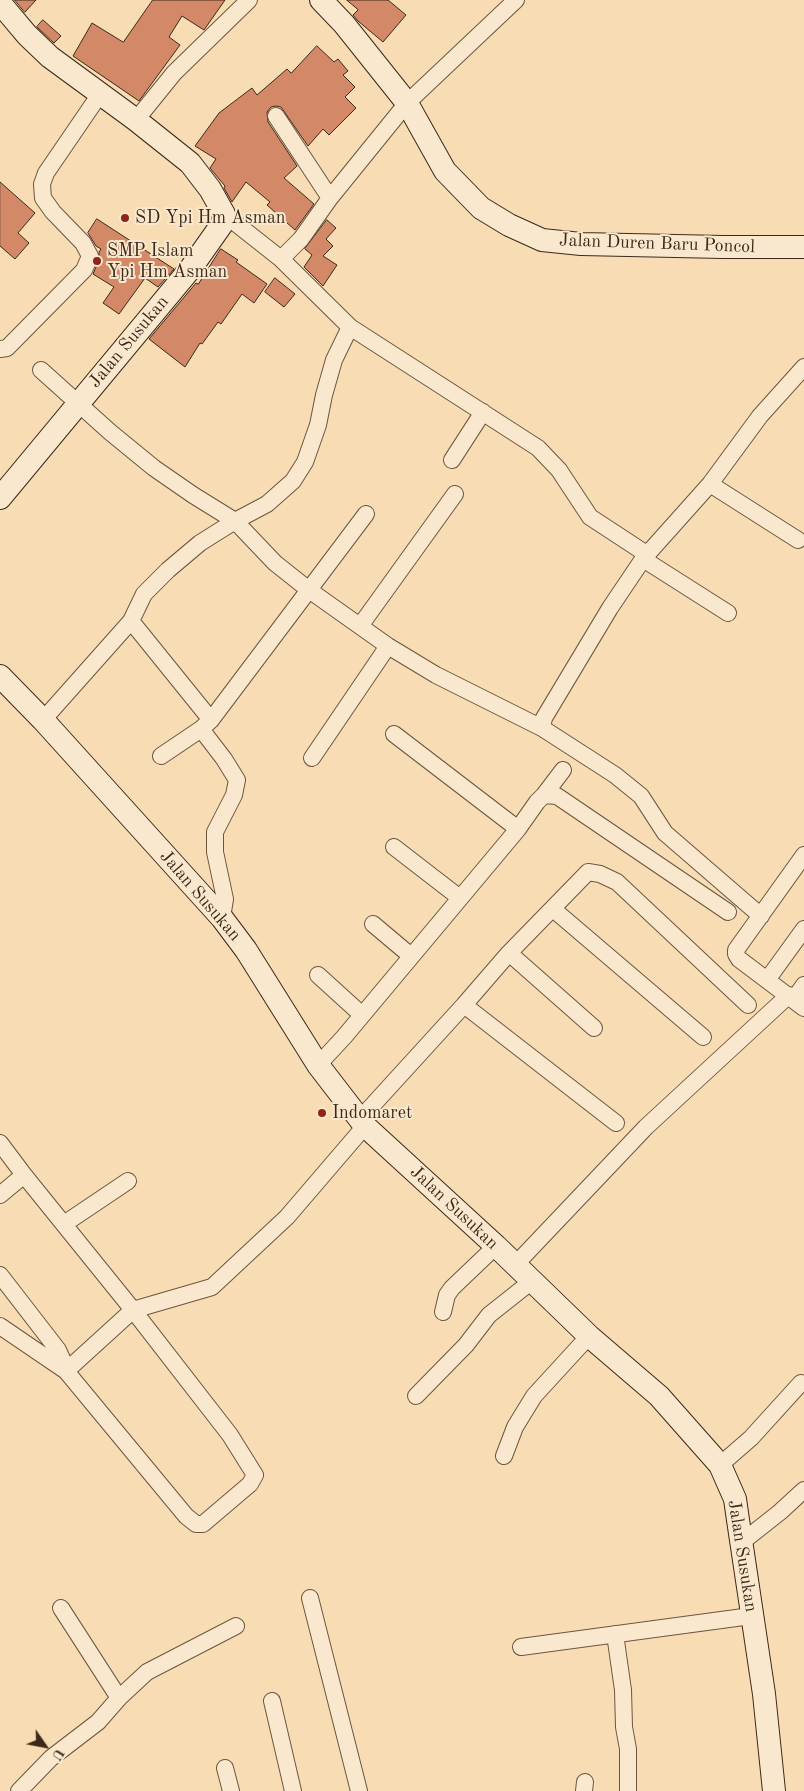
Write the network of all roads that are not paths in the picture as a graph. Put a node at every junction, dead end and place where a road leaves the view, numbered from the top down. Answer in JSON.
{"nodes":[{"id":1,"x":321,"y":0,"type":"edge"},
{"id":2,"x":516,"y":0,"type":"edge"},
{"id":3,"x":247,"y":1,"type":"edge"},
{"id":4,"x":0,"y":2,"type":"edge"},
{"id":5,"x":100,"y":94,"type":"junction"},
{"id":6,"x":407,"y":103,"type":"junction"},
{"id":7,"x":276,"y":116,"type":"dead end"},
{"id":8,"x":136,"y":120,"type":"junction"},
{"id":9,"x":330,"y":198,"type":"junction"},
{"id":10,"x":224,"y":214,"type":"junction"},
{"id":11,"x":804,"y":247,"type":"edge"},
{"id":12,"x":281,"y":259,"type":"junction"},
{"id":13,"x":350,"y":327,"type":"junction"},
{"id":14,"x":0,"y":349,"type":"edge"},
{"id":15,"x":804,"y":367,"type":"edge"},
{"id":16,"x":42,"y":370,"type":"dead end"},
{"id":17,"x":78,"y":403,"type":"junction"},
{"id":18,"x":483,"y":412,"type":"junction"},
{"id":19,"x":452,"y":460,"type":"dead end"},
{"id":20,"x":710,"y":484,"type":"junction"},
{"id":21,"x":455,"y":494,"type":"dead end"},
{"id":22,"x":0,"y":498,"type":"edge"},
{"id":23,"x":366,"y":514,"type":"dead end"},
{"id":24,"x":235,"y":521,"type":"junction"},
{"id":25,"x":798,"y":540,"type":"dead end"},
{"id":26,"x":645,"y":557,"type":"junction"},
{"id":27,"x":309,"y":590,"type":"junction"},
{"id":28,"x":728,"y":613,"type":"dead end"},
{"id":29,"x":131,"y":621,"type":"junction"},
{"id":30,"x":360,"y":626,"type":"junction"},
{"id":31,"x":388,"y":646,"type":"junction"},
{"id":32,"x":0,"y":676,"type":"edge"},
{"id":33,"x":43,"y":720,"type":"junction"},
{"id":34,"x":206,"y":725,"type":"junction"},
{"id":35,"x":542,"y":728,"type":"junction"},
{"id":36,"x":394,"y":734,"type":"dead end"},
{"id":37,"x":160,"y":756,"type":"dead end"},
{"id":38,"x":312,"y":758,"type":"dead end"},
{"id":39,"x":563,"y":770,"type":"dead end"},
{"id":40,"x":544,"y":795,"type":"junction"},
{"id":41,"x":518,"y":829,"type":"junction"},
{"id":42,"x":394,"y":847,"type":"dead end"},
{"id":43,"x":803,"y":857,"type":"edge"},
{"id":44,"x":460,"y":898,"type":"junction"},
{"id":45,"x":553,"y":909,"type":"junction"},
{"id":46,"x":728,"y":912,"type":"dead end"},
{"id":47,"x":761,"y":916,"type":"junction"},
{"id":48,"x":222,"y":918,"type":"junction"},
{"id":49,"x":373,"y":924,"type":"dead end"},
{"id":50,"x":804,"y":929,"type":"edge"},
{"id":51,"x":509,"y":953,"type":"junction"},
{"id":52,"x":411,"y":956,"type":"junction"},
{"id":53,"x":318,"y":975,"type":"dead end"},
{"id":54,"x":767,"y":980,"type":"junction"},
{"id":55,"x":804,"y":985,"type":"edge"},
{"id":56,"x":796,"y":1001,"type":"edge"},
{"id":57,"x":464,"y":1005,"type":"junction"},
{"id":58,"x":748,"y":1005,"type":"dead end"},
{"id":59,"x":362,"y":1015,"type":"junction"},
{"id":60,"x":594,"y":1028,"type":"dead end"},
{"id":61,"x":704,"y":1037,"type":"dead end"},
{"id":62,"x":318,"y":1065,"type":"junction"},
{"id":63,"x":363,"y":1123,"type":"junction"},
{"id":64,"x":616,"y":1123,"type":"dead end"},
{"id":65,"x":0,"y":1143,"type":"edge"},
{"id":66,"x":24,"y":1175,"type":"junction"},
{"id":67,"x":128,"y":1181,"type":"dead end"},
{"id":68,"x":0,"y":1195,"type":"edge"},
{"id":69,"x":64,"y":1224,"type":"junction"},
{"id":70,"x":496,"y":1246,"type":"junction"},
{"id":71,"x":515,"y":1265,"type":"junction"},
{"id":72,"x":0,"y":1275,"type":"edge"},
{"id":73,"x":532,"y":1281,"type":"junction"},
{"id":74,"x":133,"y":1310,"type":"junction"},
{"id":75,"x":443,"y":1312,"type":"dead end"},
{"id":76,"x":0,"y":1326,"type":"edge"},
{"id":77,"x":589,"y":1336,"type":"junction"},
{"id":78,"x":66,"y":1372,"type":"junction"},
{"id":79,"x":801,"y":1383,"type":"dead end"},
{"id":80,"x":416,"y":1396,"type":"dead end"},
{"id":81,"x":504,"y":1456,"type":"dead end"},
{"id":82,"x":720,"y":1465,"type":"junction"},
{"id":83,"x":804,"y":1490,"type":"edge"},
{"id":84,"x":742,"y":1542,"type":"junction"},
{"id":85,"x":310,"y":1598,"type":"dead end"},
{"id":86,"x":61,"y":1608,"type":"dead end"},
{"id":87,"x":751,"y":1616,"type":"junction"},
{"id":88,"x":236,"y":1626,"type":"dead end"},
{"id":89,"x":615,"y":1634,"type":"junction"},
{"id":90,"x":521,"y":1646,"type":"dead end"},
{"id":91,"x":119,"y":1698,"type":"junction"},
{"id":92,"x":272,"y":1701,"type":"dead end"},
{"id":93,"x":225,"y":1768,"type":"dead end"},
{"id":94,"x":19,"y":1791,"type":"edge"},
{"id":95,"x":231,"y":1791,"type":"edge"},
{"id":96,"x":293,"y":1791,"type":"edge"},
{"id":97,"x":359,"y":1791,"type":"edge"},
{"id":98,"x":628,"y":1791,"type":"edge"},
{"id":99,"x":774,"y":1791,"type":"edge"}],
"edges":[{"from":1,"to":6,"type":"street","name":"Jalan Duren Baru Poncol"},
{"from":2,"to":6,"type":"street"},
{"from":3,"to":8,"type":"street"},
{"from":4,"to":5,"type":"street"},
{"from":5,"to":8,"type":"street"},
{"from":5,"to":14,"type":"street"},
{"from":6,"to":9,"type":"street"},
{"from":6,"to":11,"type":"street","name":"Jalan Duren Baru Poncol"},
{"from":7,"to":9,"type":"street"},
{"from":8,"to":10,"type":"street"},
{"from":9,"to":12,"type":"street"},
{"from":10,"to":12,"type":"street"},
{"from":10,"to":17,"type":"street","name":"Jalan Susukan"},
{"from":12,"to":13,"type":"street"},
{"from":13,"to":18,"type":"street"},
{"from":13,"to":24,"type":"street"},
{"from":15,"to":20,"type":"street"},
{"from":16,"to":17,"type":"street"},
{"from":17,"to":22,"type":"street","name":"Jalan Susukan"},
{"from":17,"to":24,"type":"street"},
{"from":18,"to":19,"type":"street"},
{"from":18,"to":26,"type":"street"},
{"from":20,"to":25,"type":"street"},
{"from":20,"to":26,"type":"street"},
{"from":21,"to":30,"type":"street"},
{"from":23,"to":27,"type":"street"},
{"from":24,"to":27,"type":"street"},
{"from":24,"to":29,"type":"street"},
{"from":26,"to":28,"type":"street"},
{"from":26,"to":35,"type":"street"},
{"from":27,"to":30,"type":"street"},
{"from":27,"to":34,"type":"street"},
{"from":29,"to":33,"type":"street"},
{"from":29,"to":34,"type":"street"},
{"from":30,"to":31,"type":"street"},
{"from":31,"to":35,"type":"street"},
{"from":31,"to":38,"type":"street"},
{"from":32,"to":33,"type":"street","name":"Jalan Susukan"},
{"from":33,"to":48,"type":"street","name":"Jalan Susukan"},
{"from":34,"to":37,"type":"street"},
{"from":34,"to":48,"type":"street"},
{"from":35,"to":47,"type":"street"},
{"from":36,"to":41,"type":"street"},
{"from":39,"to":40,"type":"street"},
{"from":40,"to":41,"type":"street"},
{"from":40,"to":46,"type":"street"},
{"from":41,"to":44,"type":"street"},
{"from":42,"to":44,"type":"street"},
{"from":43,"to":47,"type":"street"},
{"from":44,"to":52,"type":"street"},
{"from":45,"to":51,"type":"street"},
{"from":45,"to":58,"type":"street"},
{"from":45,"to":61,"type":"street"},
{"from":47,"to":54,"type":"street"},
{"from":48,"to":62,"type":"street","name":"Jalan Susukan"},
{"from":49,"to":52,"type":"street"},
{"from":50,"to":54,"type":"street"},
{"from":51,"to":57,"type":"street"},
{"from":51,"to":60,"type":"street"},
{"from":52,"to":59,"type":"street"},
{"from":53,"to":59,"type":"street"},
{"from":54,"to":56,"type":"street"},
{"from":55,"to":56,"type":"street"},
{"from":56,"to":71,"type":"street"},
{"from":57,"to":63,"type":"street"},
{"from":57,"to":64,"type":"street"},
{"from":59,"to":62,"type":"street"},
{"from":62,"to":63,"type":"street","name":"Jalan Susukan"},
{"from":63,"to":70,"type":"street","name":"Jalan Susukan"},
{"from":63,"to":74,"type":"street"},
{"from":65,"to":66,"type":"street"},
{"from":66,"to":68,"type":"street"},
{"from":66,"to":69,"type":"street"},
{"from":67,"to":69,"type":"street"},
{"from":69,"to":74,"type":"street"},
{"from":70,"to":71,"type":"street","name":"Jalan Susukan"},
{"from":70,"to":75,"type":"street"},
{"from":71,"to":73,"type":"street","name":"Jalan Susukan"},
{"from":72,"to":78,"type":"street"},
{"from":73,"to":77,"type":"street","name":"Jalan Susukan"},
{"from":73,"to":80,"type":"street"},
{"from":74,"to":78,"type":"street"},
{"from":74,"to":78,"type":"street"},
{"from":76,"to":78,"type":"street"},
{"from":77,"to":81,"type":"street"},
{"from":77,"to":82,"type":"street","name":"Jalan Susukan"},
{"from":79,"to":82,"type":"street"},
{"from":82,"to":84,"type":"street","name":"Jalan Susukan"},
{"from":83,"to":84,"type":"street"},
{"from":84,"to":87,"type":"street","name":"Jalan Susukan"},
{"from":85,"to":97,"type":"street"},
{"from":86,"to":91,"type":"street"},
{"from":87,"to":89,"type":"street"},
{"from":87,"to":99,"type":"street","name":"Jalan Susukan"},
{"from":88,"to":91,"type":"street"},
{"from":89,"to":90,"type":"street"},
{"from":89,"to":98,"type":"street"},
{"from":91,"to":94,"type":"street"},
{"from":92,"to":96,"type":"street"},
{"from":93,"to":95,"type":"street"}]}
